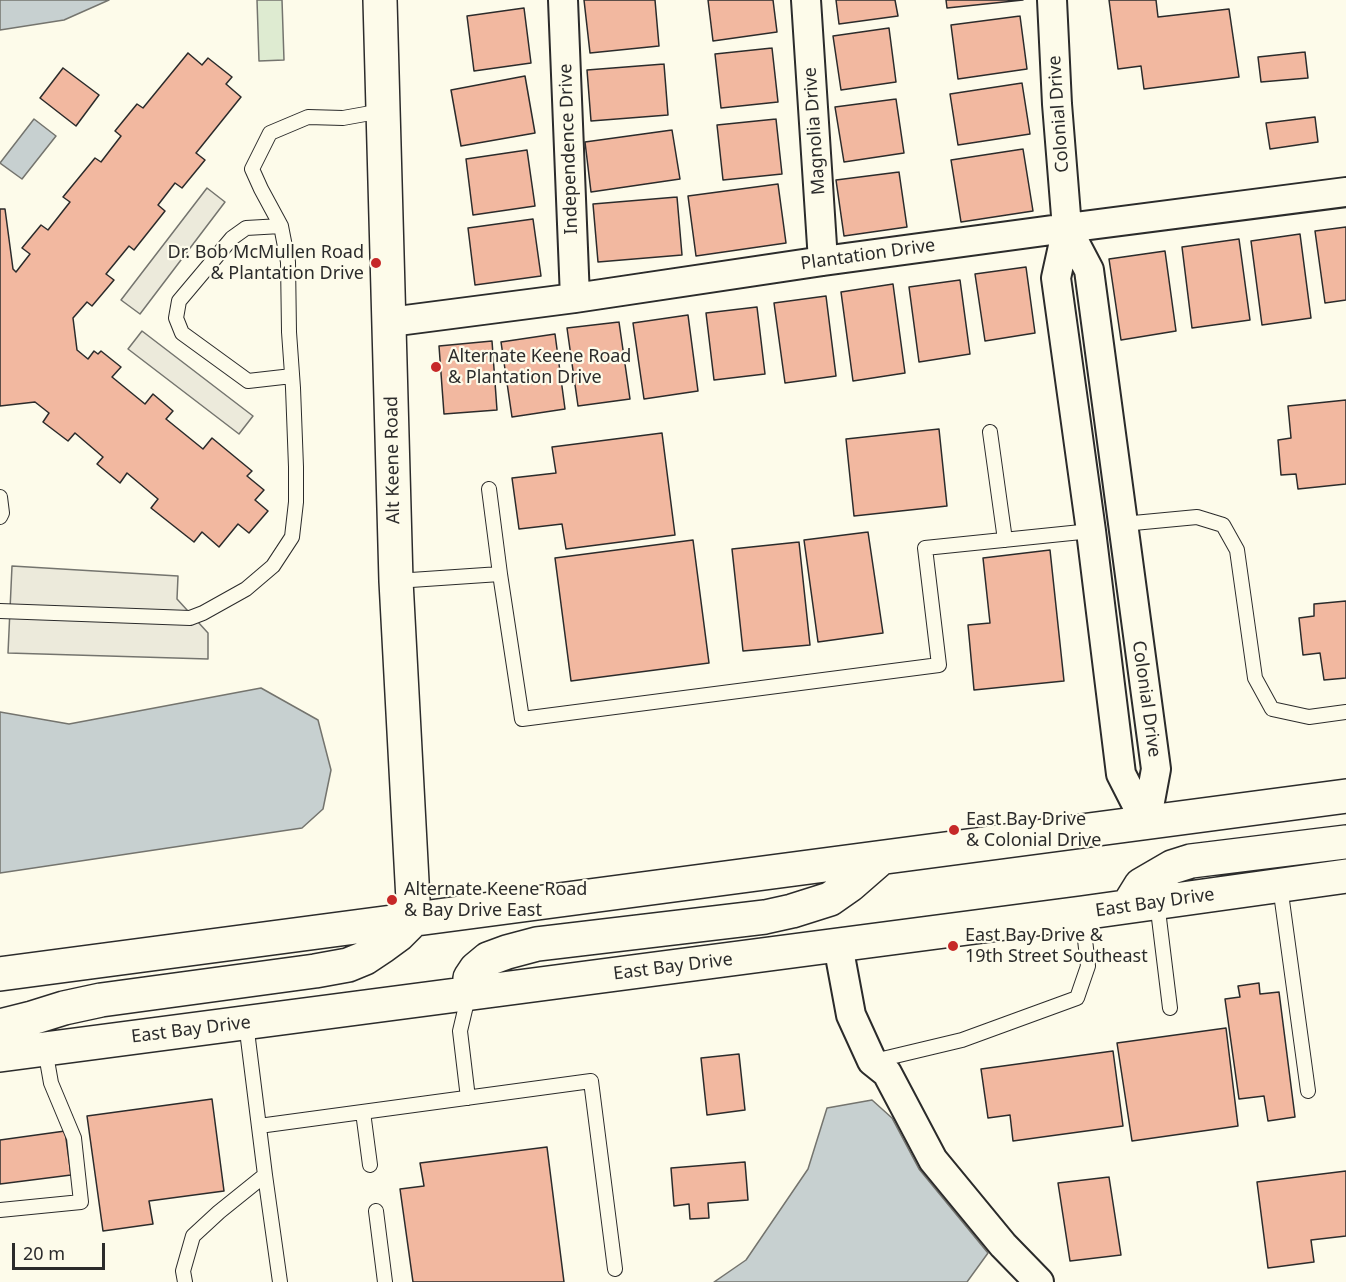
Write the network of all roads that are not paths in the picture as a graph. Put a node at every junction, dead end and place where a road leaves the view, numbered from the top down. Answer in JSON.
{"nodes":[{"id":1,"x":380,"y":0,"type":"edge"},
{"id":2,"x":563,"y":0,"type":"edge"},
{"id":3,"x":806,"y":0,"type":"edge"},
{"id":4,"x":1052,"y":0,"type":"edge"},
{"id":5,"x":383,"y":111,"type":"junction"},
{"id":6,"x":1346,"y":192,"type":"edge"},
{"id":7,"x":281,"y":226,"type":"junction"},
{"id":8,"x":1067,"y":228,"type":"junction"},
{"id":9,"x":824,"y":261,"type":"junction"},
{"id":10,"x":575,"y":298,"type":"junction"},
{"id":11,"x":390,"y":322,"type":"junction"},
{"id":12,"x":292,"y":376,"type":"junction"},
{"id":13,"x":990,"y":432,"type":"dead end"},
{"id":14,"x":489,"y":489,"type":"dead end"},
{"id":15,"x":0,"y":497,"type":"edge"},
{"id":16,"x":0,"y":517,"type":"edge"},
{"id":17,"x":1123,"y":524,"type":"junction"},
{"id":18,"x":1091,"y":531,"type":"junction"},
{"id":19,"x":1005,"y":540,"type":"junction"},
{"id":20,"x":501,"y":574,"type":"junction"},
{"id":21,"x":396,"y":581,"type":"junction"},
{"id":22,"x":0,"y":611,"type":"edge"},
{"id":23,"x":1346,"y":712,"type":"edge"},
{"id":24,"x":1346,"y":796,"type":"edge"},
{"id":25,"x":1146,"y":823,"type":"junction"},
{"id":26,"x":1346,"y":842,"type":"edge"},
{"id":27,"x":881,"y":858,"type":"junction"},
{"id":28,"x":1346,"y":876,"type":"edge"},
{"id":29,"x":1280,"y":886,"type":"junction"},
{"id":30,"x":1142,"y":904,"type":"junction"},
{"id":31,"x":1082,"y":913,"type":"junction"},
{"id":32,"x":414,"y":919,"type":"junction"},
{"id":33,"x":838,"y":945,"type":"junction"},
{"id":34,"x":0,"y":974,"type":"edge"},
{"id":35,"x":469,"y":993,"type":"junction"},
{"id":36,"x":1170,"y":1008,"type":"dead end"},
{"id":37,"x":246,"y":1023,"type":"junction"},
{"id":38,"x":0,"y":1026,"type":"edge"},
{"id":39,"x":45,"y":1049,"type":"junction"},
{"id":40,"x":0,"y":1055,"type":"edge"},
{"id":41,"x":872,"y":1061,"type":"junction"},
{"id":42,"x":1308,"y":1091,"type":"dead end"},
{"id":43,"x":468,"y":1098,"type":"junction"},
{"id":44,"x":363,"y":1112,"type":"junction"},
{"id":45,"x":259,"y":1126,"type":"junction"},
{"id":46,"x":370,"y":1165,"type":"dead end"},
{"id":47,"x":265,"y":1175,"type":"junction"},
{"id":48,"x":0,"y":1210,"type":"edge"},
{"id":49,"x":376,"y":1211,"type":"dead end"},
{"id":50,"x":615,"y":1269,"type":"dead end"},
{"id":51,"x":185,"y":1282,"type":"edge"},
{"id":52,"x":279,"y":1282,"type":"edge"},
{"id":53,"x":385,"y":1282,"type":"edge"},
{"id":54,"x":1039,"y":1282,"type":"edge"}],
"edges":[{"from":1,"to":5,"type":"main road","name":"Alt Keene Road"},
{"from":2,"to":10,"type":"street","name":"Independence Drive"},
{"from":3,"to":9,"type":"street","name":"Magnolia Drive"},
{"from":4,"to":8,"type":"street","name":"Colonial Drive"},
{"from":5,"to":7,"type":"lane"},
{"from":5,"to":11,"type":"main road","name":"Alt Keene Road"},
{"from":6,"to":8,"type":"street","name":"Plantation Drive"},
{"from":7,"to":12,"type":"lane"},
{"from":7,"to":12,"type":"lane"},
{"from":8,"to":9,"type":"street","name":"Plantation Drive"},
{"from":8,"to":17,"type":"street","name":"Colonial Drive"},
{"from":8,"to":18,"type":"street","name":"Colonial Drive"},
{"from":9,"to":10,"type":"street","name":"Plantation Drive"},
{"from":10,"to":11,"type":"street","name":"Plantation Drive"},
{"from":11,"to":21,"type":"main road","name":"Alt Keene Road"},
{"from":12,"to":22,"type":"lane"},
{"from":13,"to":19,"type":"lane"},
{"from":14,"to":20,"type":"lane"},
{"from":15,"to":16,"type":"lane"},
{"from":17,"to":23,"type":"lane"},
{"from":17,"to":25,"type":"street","name":"Colonial Drive"},
{"from":18,"to":19,"type":"lane"},
{"from":18,"to":25,"type":"street","name":"Colonial Drive"},
{"from":19,"to":20,"type":"lane"},
{"from":20,"to":21,"type":"lane"},
{"from":21,"to":32,"type":"main road","name":"Alt Keene Road"},
{"from":24,"to":25,"type":"main road"},
{"from":25,"to":27,"type":"main road"},
{"from":26,"to":30,"type":"main road"},
{"from":27,"to":32,"type":"main road"},
{"from":27,"to":35,"type":"main road"},
{"from":28,"to":29,"type":"main road","name":"East Bay Drive"},
{"from":29,"to":30,"type":"main road","name":"East Bay Drive"},
{"from":29,"to":42,"type":"lane"},
{"from":30,"to":31,"type":"main road","name":"East Bay Drive"},
{"from":30,"to":36,"type":"lane"},
{"from":31,"to":33,"type":"main road","name":"East Bay Drive"},
{"from":31,"to":41,"type":"lane"},
{"from":32,"to":34,"type":"main road"},
{"from":32,"to":38,"type":"main road"},
{"from":33,"to":35,"type":"main road","name":"East Bay Drive"},
{"from":33,"to":41,"type":"street"},
{"from":35,"to":37,"type":"main road","name":"East Bay Drive"},
{"from":35,"to":43,"type":"lane"},
{"from":37,"to":39,"type":"main road","name":"East Bay Drive"},
{"from":37,"to":45,"type":"lane"},
{"from":39,"to":40,"type":"main road","name":"East Bay Drive"},
{"from":39,"to":48,"type":"lane"},
{"from":41,"to":54,"type":"street"},
{"from":43,"to":44,"type":"lane"},
{"from":43,"to":50,"type":"lane"},
{"from":44,"to":45,"type":"lane"},
{"from":44,"to":46,"type":"lane"},
{"from":45,"to":47,"type":"lane"},
{"from":47,"to":51,"type":"lane"},
{"from":47,"to":52,"type":"lane"},
{"from":49,"to":53,"type":"lane"}]}
